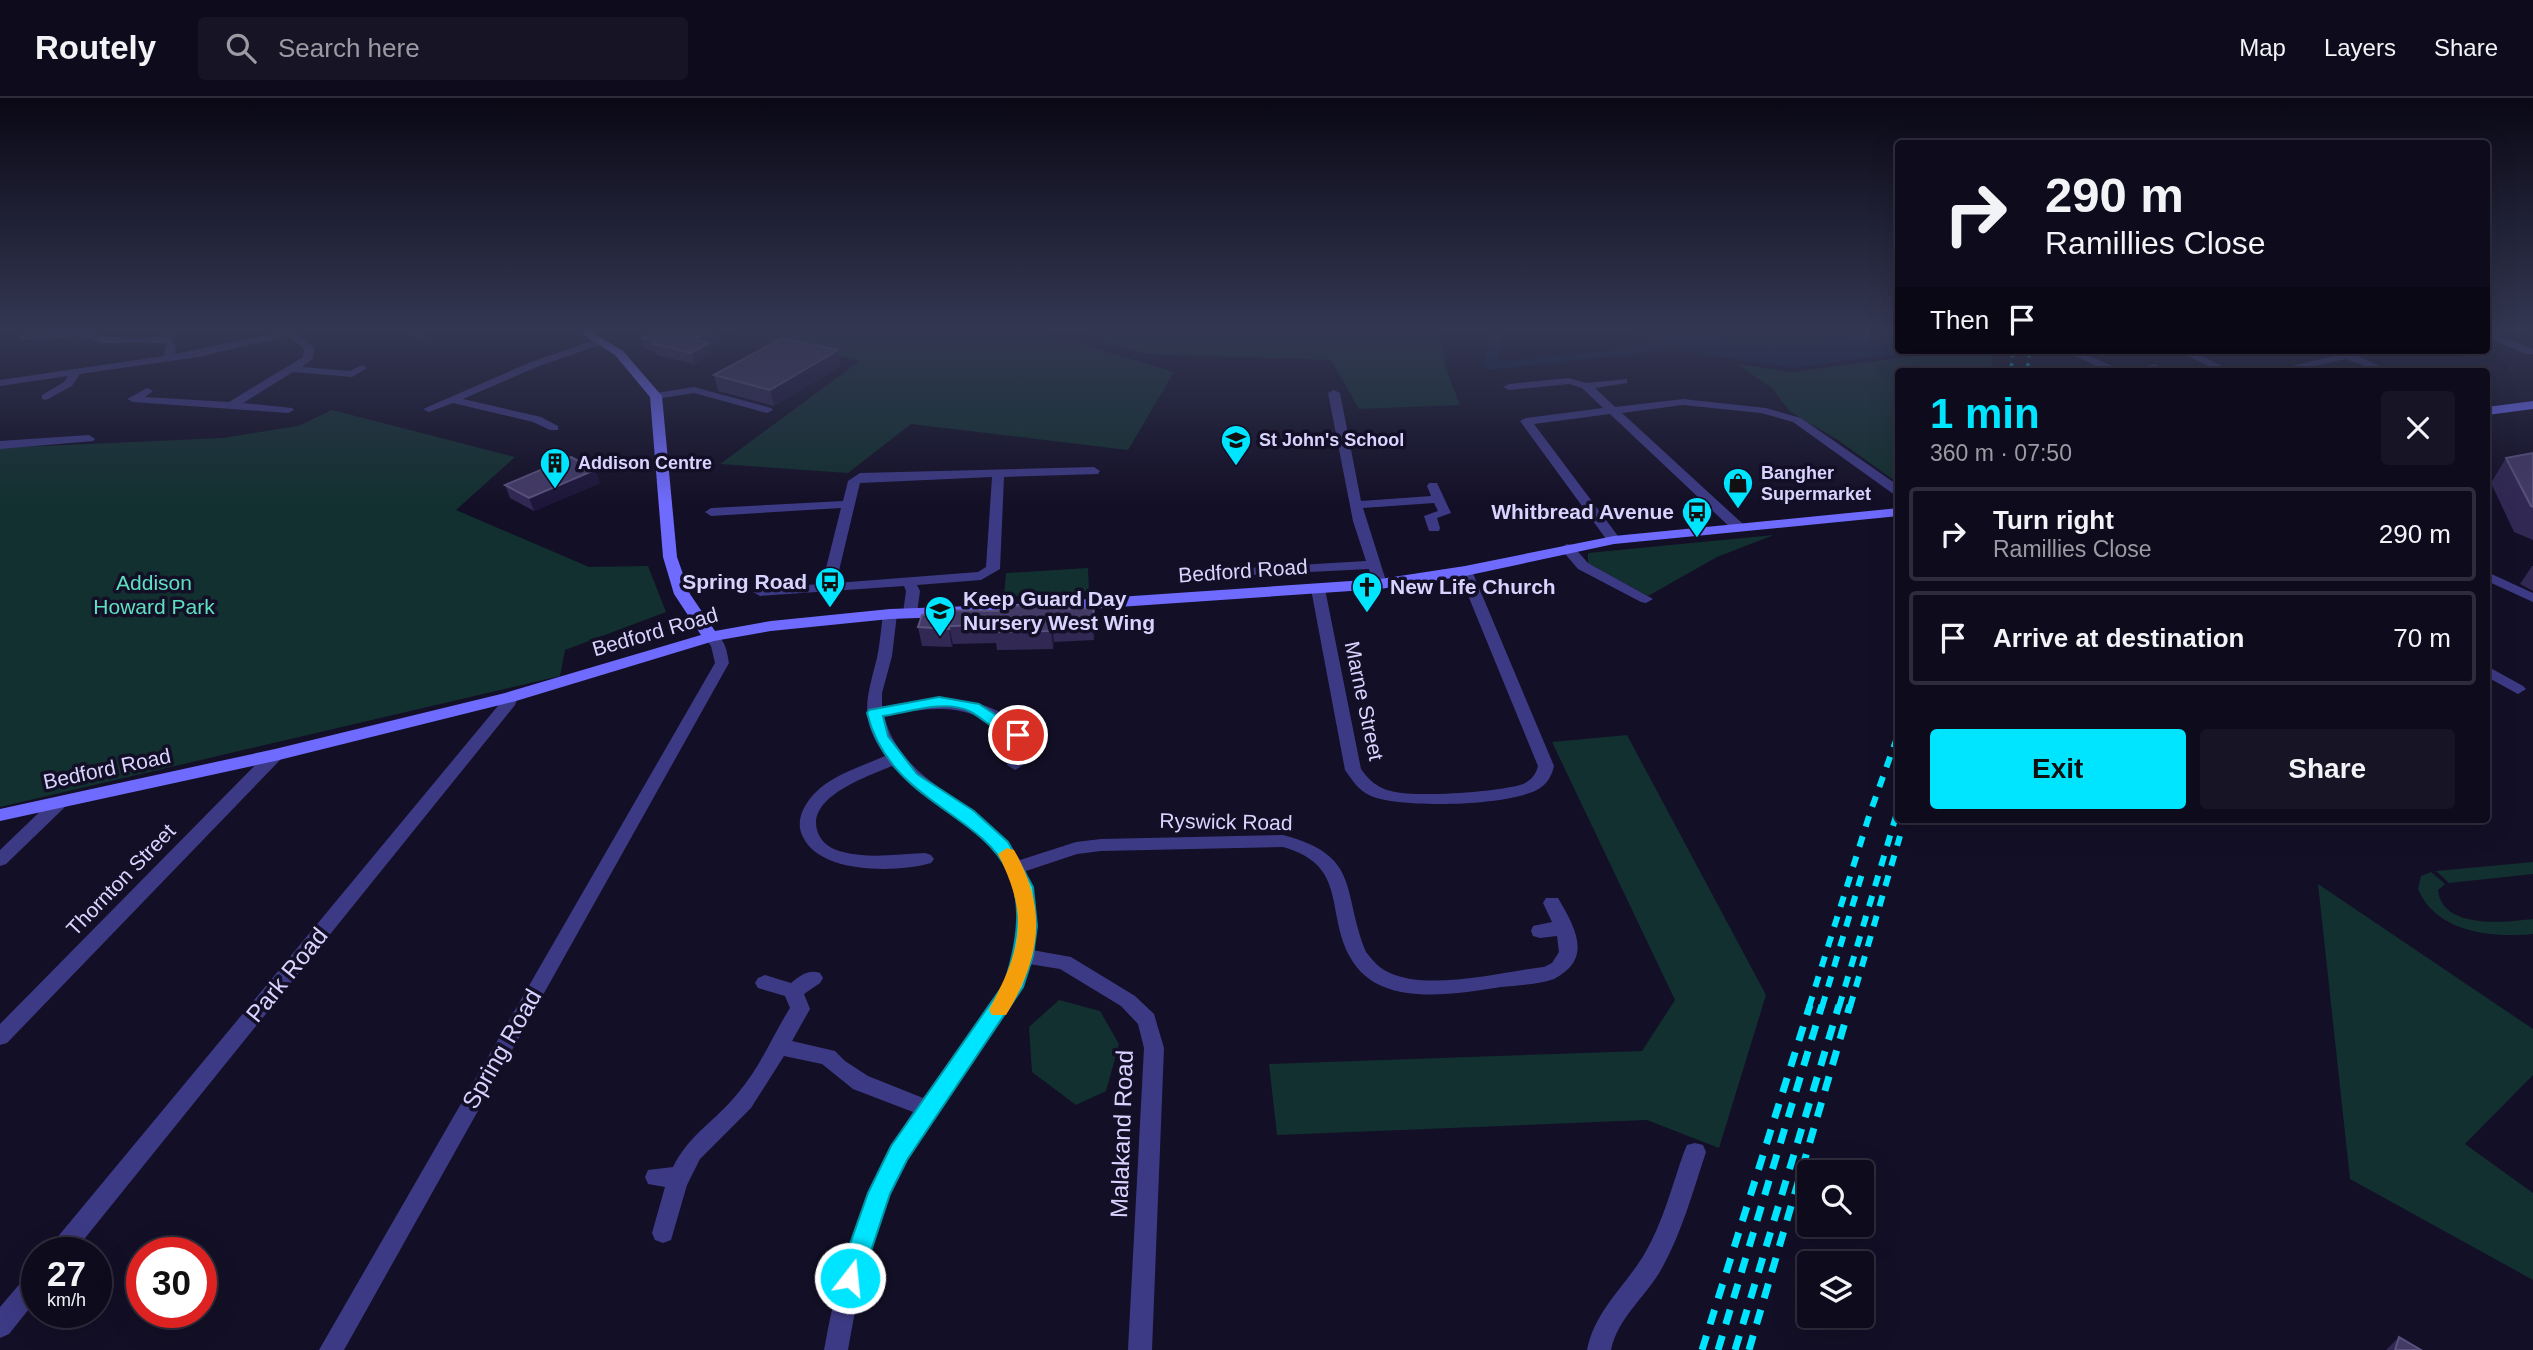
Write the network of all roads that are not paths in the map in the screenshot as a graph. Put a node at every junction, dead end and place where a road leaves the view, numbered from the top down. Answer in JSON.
{"nodes":[{"id":1,"x":61,"y":388,"type":"edge"},
{"id":2,"x":260,"y":388,"type":"edge"},
{"id":3,"x":481,"y":388,"type":"edge"},
{"id":4,"x":650,"y":388,"type":"edge"},
{"id":5,"x":1588,"y":388,"type":"edge"},
{"id":6,"x":147,"y":391,"type":"dead end"},
{"id":7,"x":1334,"y":393,"type":"dead end"},
{"id":8,"x":656,"y":396,"type":"junction"},
{"id":9,"x":46,"y":397,"type":"dead end"},
{"id":10,"x":455,"y":400,"type":"junction"},
{"id":11,"x":2533,"y":405,"type":"edge"},
{"id":12,"x":231,"y":406,"type":"junction"},
{"id":13,"x":429,"y":409,"type":"dead end"},
{"id":14,"x":288,"y":410,"type":"dead end"},
{"id":15,"x":767,"y":410,"type":"dead end"},
{"id":16,"x":1610,"y":410,"type":"junction"},
{"id":17,"x":2490,"y":411,"type":"edge"},
{"id":18,"x":554,"y":428,"type":"dead end"},
{"id":19,"x":89,"y":439,"type":"dead end"},
{"id":20,"x":0,"y":445,"type":"edge"},
{"id":21,"x":1094,"y":471,"type":"dead end"},
{"id":22,"x":999,"y":473,"type":"junction"},
{"id":23,"x":1433,"y":486,"type":"dead end"},
{"id":24,"x":1895,"y":489,"type":"edge"},
{"id":25,"x":1439,"y":499,"type":"junction"},
{"id":26,"x":849,"y":503,"type":"junction"},
{"id":27,"x":1357,"y":505,"type":"junction"},
{"id":28,"x":711,"y":512,"type":"dead end"},
{"id":29,"x":1895,"y":513,"type":"edge"},
{"id":30,"x":1434,"y":528,"type":"dead end"},
{"id":31,"x":1739,"y":528,"type":"junction"},
{"id":32,"x":1615,"y":540,"type":"junction"},
{"id":33,"x":1567,"y":548,"type":"junction"},
{"id":34,"x":1374,"y":565,"type":"junction"},
{"id":35,"x":1465,"y":570,"type":"junction"},
{"id":36,"x":1196,"y":575,"type":"dead end"},
{"id":37,"x":2490,"y":577,"type":"edge"},
{"id":38,"x":908,"y":582,"type":"junction"},
{"id":39,"x":1380,"y":583,"type":"junction"},
{"id":40,"x":828,"y":587,"type":"junction"},
{"id":41,"x":1318,"y":589,"type":"junction"},
{"id":42,"x":760,"y":592,"type":"dead end"},
{"id":43,"x":2533,"y":598,"type":"edge"},
{"id":44,"x":1646,"y":599,"type":"dead end"},
{"id":45,"x":910,"y":613,"type":"junction"},
{"id":46,"x":890,"y":614,"type":"junction"},
{"id":47,"x":711,"y":637,"type":"junction"},
{"id":48,"x":2490,"y":673,"type":"edge"},
{"id":49,"x":2518,"y":689,"type":"dead end"},
{"id":50,"x":510,"y":696,"type":"junction"},
{"id":51,"x":874,"y":713,"type":"junction"},
{"id":52,"x":1000,"y":751,"type":"dead end"},
{"id":53,"x":275,"y":755,"type":"junction"},
{"id":54,"x":894,"y":758,"type":"junction"},
{"id":55,"x":58,"y":804,"type":"junction"},
{"id":56,"x":0,"y":815,"type":"edge"},
{"id":57,"x":925,"y":859,"type":"dead end"},
{"id":58,"x":0,"y":860,"type":"edge"},
{"id":59,"x":1016,"y":868,"type":"junction"},
{"id":60,"x":1552,"y":903,"type":"dead end"},
{"id":61,"x":1562,"y":928,"type":"junction"},
{"id":62,"x":1540,"y":931,"type":"dead end"},
{"id":63,"x":1024,"y":956,"type":"junction"},
{"id":64,"x":813,"y":978,"type":"dead end"},
{"id":65,"x":765,"y":983,"type":"dead end"},
{"id":66,"x":793,"y":991,"type":"junction"},
{"id":67,"x":0,"y":1037,"type":"edge"},
{"id":68,"x":781,"y":1047,"type":"junction"},
{"id":69,"x":928,"y":1109,"type":"junction"},
{"id":70,"x":1695,"y":1152,"type":"dead end"},
{"id":71,"x":656,"y":1177,"type":"dead end"},
{"id":72,"x":679,"y":1177,"type":"junction"},
{"id":73,"x":663,"y":1233,"type":"dead end"},
{"id":74,"x":73,"y":1237,"type":"edge"},
{"id":75,"x":21,"y":1300,"type":"edge"},
{"id":76,"x":0,"y":1326,"type":"edge"},
{"id":77,"x":331,"y":1350,"type":"edge"},
{"id":78,"x":836,"y":1350,"type":"edge"},
{"id":79,"x":1140,"y":1350,"type":"edge"},
{"id":80,"x":1599,"y":1350,"type":"edge"}],
"edges":[{"from":1,"to":9,"type":"street"},
{"from":2,"to":12,"type":"street"},
{"from":3,"to":10,"type":"street"},
{"from":4,"to":8,"type":"main road"},
{"from":5,"to":16,"type":"street"},
{"from":6,"to":12,"type":"street"},
{"from":7,"to":27,"type":"street"},
{"from":8,"to":15,"type":"street"},
{"from":8,"to":47,"type":"main road"},
{"from":10,"to":13,"type":"street"},
{"from":10,"to":18,"type":"street"},
{"from":11,"to":17,"type":"main road"},
{"from":12,"to":14,"type":"street"},
{"from":16,"to":24,"type":"street"},
{"from":16,"to":31,"type":"street"},
{"from":16,"to":32,"type":"street"},
{"from":19,"to":20,"type":"street"},
{"from":21,"to":22,"type":"street"},
{"from":22,"to":26,"type":"street"},
{"from":22,"to":38,"type":"street"},
{"from":23,"to":25,"type":"street"},
{"from":25,"to":27,"type":"street"},
{"from":25,"to":30,"type":"street"},
{"from":26,"to":28,"type":"street"},
{"from":26,"to":40,"type":"street"},
{"from":27,"to":34,"type":"street"},
{"from":29,"to":31,"type":"main road","name":"Bedford Road"},
{"from":31,"to":32,"type":"main road","name":"Bedford Road"},
{"from":32,"to":33,"type":"main road","name":"Bedford Road"},
{"from":33,"to":35,"type":"main road","name":"Bedford Road"},
{"from":33,"to":44,"type":"street"},
{"from":34,"to":36,"type":"street","name":"Bedford Road"},
{"from":34,"to":39,"type":"street"},
{"from":35,"to":39,"type":"main road","name":"Bedford Road"},
{"from":35,"to":41,"type":"street","name":"Marne Street"},
{"from":37,"to":43,"type":"street"},
{"from":38,"to":40,"type":"street"},
{"from":38,"to":45,"type":"street"},
{"from":39,"to":41,"type":"main road","name":"Bedford Road"},
{"from":40,"to":42,"type":"street"},
{"from":41,"to":45,"type":"main road","name":"Bedford Road"},
{"from":45,"to":46,"type":"main road","name":"Bedford Road"},
{"from":46,"to":47,"type":"main road","name":"Bedford Road"},
{"from":46,"to":51,"type":"street"},
{"from":47,"to":50,"type":"main road","name":"Bedford Road"},
{"from":47,"to":77,"type":"street","name":"Spring Road"},
{"from":48,"to":49,"type":"street"},
{"from":50,"to":53,"type":"main road","name":"Bedford Road"},
{"from":50,"to":74,"type":"street","name":"Park Road"},
{"from":51,"to":52,"type":"street"},
{"from":51,"to":54,"type":"street"},
{"from":53,"to":55,"type":"main road","name":"Bedford Road"},
{"from":53,"to":67,"type":"street","name":"Thornton Street"},
{"from":54,"to":57,"type":"street"},
{"from":54,"to":59,"type":"street"},
{"from":55,"to":56,"type":"main road","name":"Bedford Road"},
{"from":55,"to":58,"type":"street"},
{"from":59,"to":61,"type":"street","name":"Ryswick Road"},
{"from":59,"to":63,"type":"street"},
{"from":60,"to":61,"type":"street","name":"Ryswick Road"},
{"from":61,"to":62,"type":"street"},
{"from":63,"to":69,"type":"street"},
{"from":63,"to":79,"type":"street","name":"Malakand Road"},
{"from":64,"to":66,"type":"street"},
{"from":65,"to":66,"type":"street"},
{"from":66,"to":68,"type":"street"},
{"from":68,"to":69,"type":"street"},
{"from":68,"to":72,"type":"street"},
{"from":69,"to":78,"type":"street"},
{"from":70,"to":80,"type":"street"},
{"from":71,"to":72,"type":"street"},
{"from":72,"to":73,"type":"street"},
{"from":75,"to":76,"type":"street"}]}
